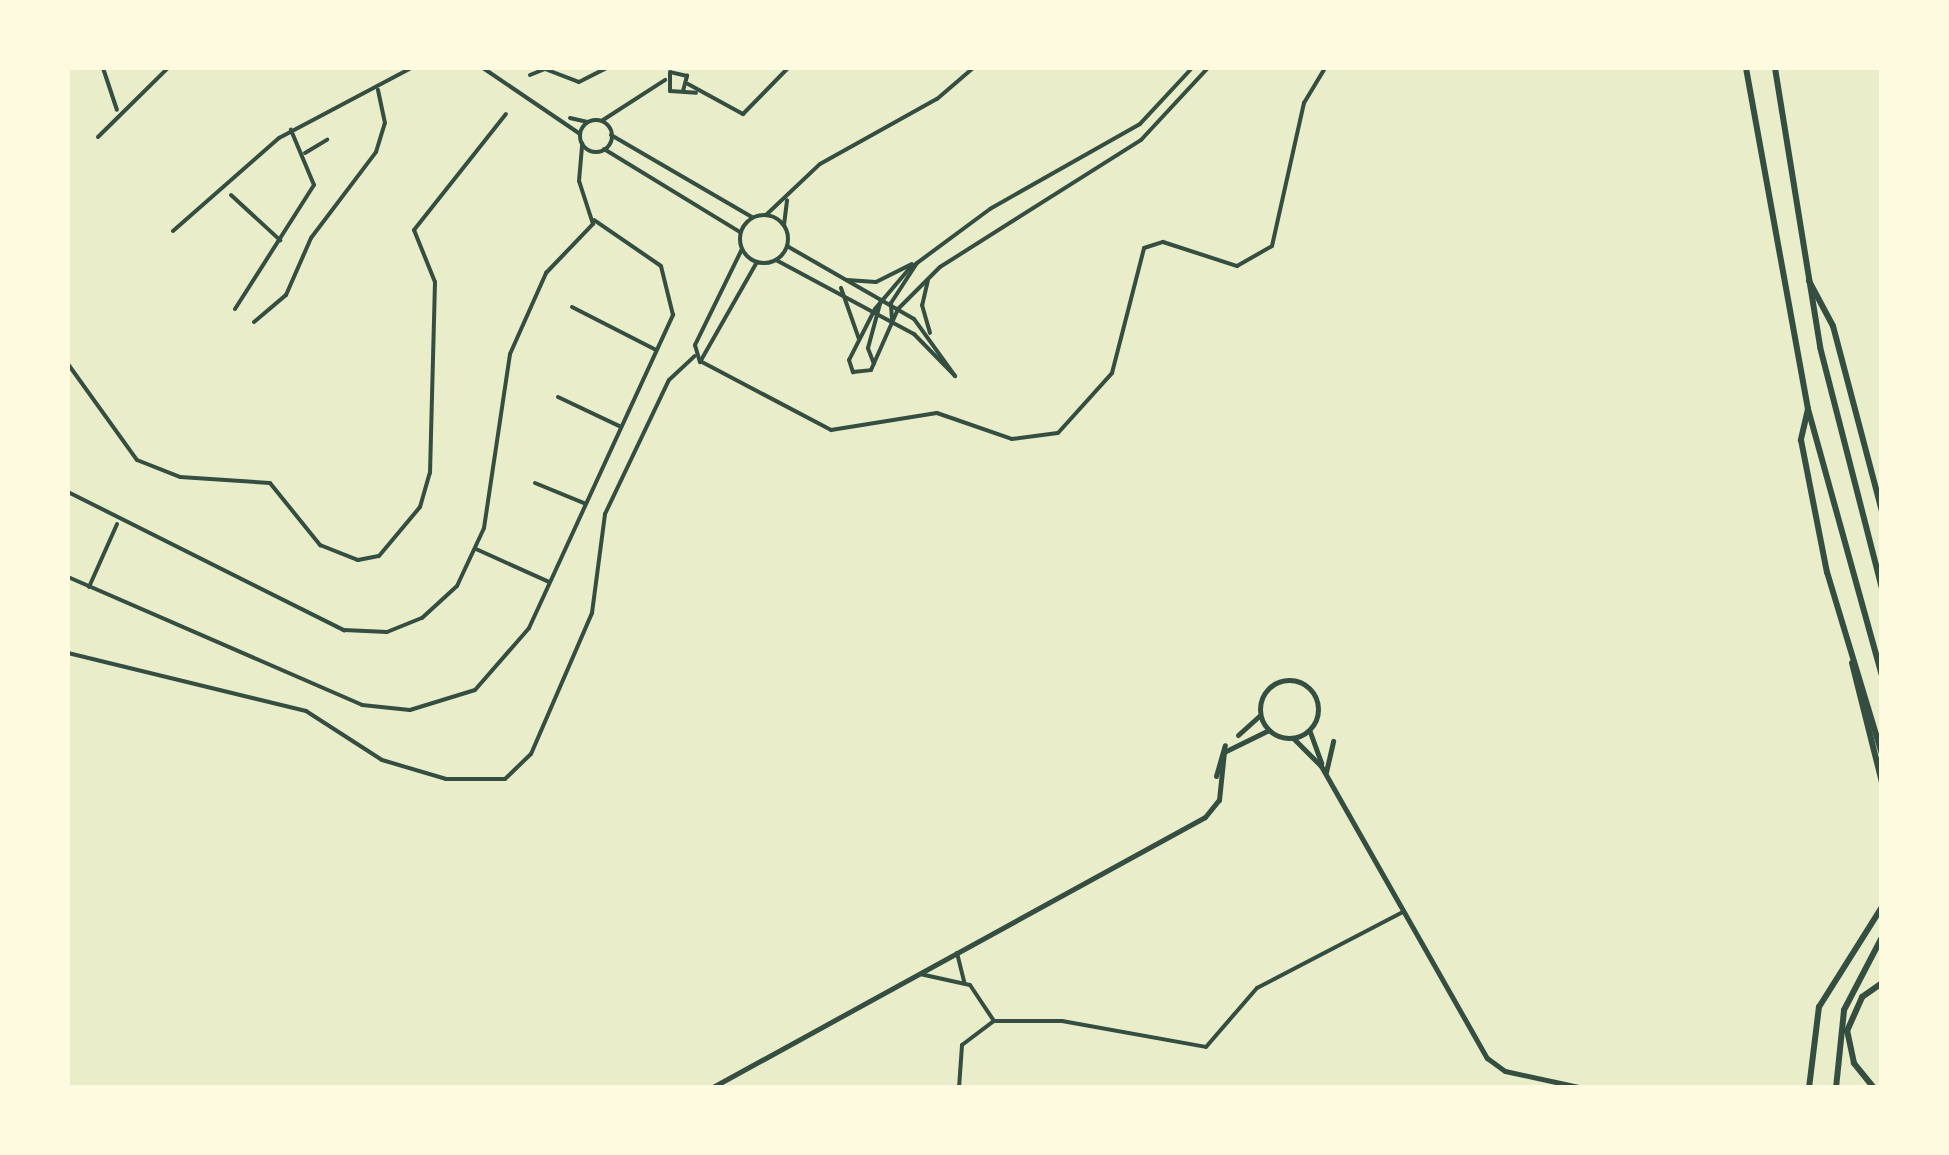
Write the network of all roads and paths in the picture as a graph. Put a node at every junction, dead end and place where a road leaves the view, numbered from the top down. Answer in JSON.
{"nodes":[{"id":1,"x":103,"y":68,"type":"edge"},
{"id":2,"x":168,"y":68,"type":"edge"},
{"id":3,"x":411,"y":68,"type":"edge"},
{"id":4,"x":482,"y":68,"type":"edge"},
{"id":5,"x":606,"y":68,"type":"edge"},
{"id":6,"x":689,"y":68,"type":"edge"},
{"id":7,"x":788,"y":68,"type":"edge"},
{"id":8,"x":973,"y":68,"type":"edge"},
{"id":9,"x":1192,"y":68,"type":"edge"},
{"id":10,"x":1208,"y":68,"type":"edge"},
{"id":11,"x":1324,"y":68,"type":"edge"},
{"id":12,"x":1746,"y":68,"type":"edge"},
{"id":13,"x":1775,"y":68,"type":"edge"},
{"id":14,"x":677,"y":69,"type":"edge"},
{"id":15,"x":530,"y":75,"type":"dead end"},
{"id":16,"x":687,"y":76,"type":"junction"},
{"id":17,"x":665,"y":80,"type":"junction"},
{"id":18,"x":688,"y":84,"type":"junction"},
{"id":19,"x":378,"y":90,"type":"junction"},
{"id":20,"x":683,"y":91,"type":"junction"},
{"id":21,"x":672,"y":92,"type":"junction"},
{"id":22,"x":651,"y":94,"type":"junction"},
{"id":23,"x":700,"y":94,"type":"junction"},
{"id":24,"x":117,"y":110,"type":"junction"},
{"id":25,"x":618,"y":111,"type":"junction"},
{"id":26,"x":506,"y":114,"type":"dead end"},
{"id":27,"x":565,"y":117,"type":"junction"},
{"id":28,"x":601,"y":121,"type":"junction"},
{"id":29,"x":588,"y":122,"type":"junction"},
{"id":30,"x":290,"y":130,"type":"junction"},
{"id":31,"x":611,"y":132,"type":"junction"},
{"id":32,"x":580,"y":134,"type":"junction"},
{"id":33,"x":98,"y":136,"type":"dead end"},
{"id":34,"x":327,"y":140,"type":"dead end"},
{"id":35,"x":582,"y":143,"type":"junction"},
{"id":36,"x":604,"y":149,"type":"junction"},
{"id":37,"x":593,"y":151,"type":"junction"},
{"id":38,"x":306,"y":153,"type":"junction"},
{"id":39,"x":580,"y":168,"type":"junction"},
{"id":40,"x":231,"y":195,"type":"dead end"},
{"id":41,"x":787,"y":200,"type":"junction"},
{"id":42,"x":766,"y":214,"type":"junction"},
{"id":43,"x":752,"y":217,"type":"junction"},
{"id":44,"x":594,"y":220,"type":"junction"},
{"id":45,"x":784,"y":225,"type":"junction"},
{"id":46,"x":174,"y":230,"type":"dead end"},
{"id":47,"x":740,"y":232,"type":"junction"},
{"id":48,"x":280,"y":240,"type":"junction"},
{"id":49,"x":787,"y":246,"type":"junction"},
{"id":50,"x":742,"y":249,"type":"junction"},
{"id":51,"x":776,"y":260,"type":"junction"},
{"id":52,"x":757,"y":262,"type":"junction"},
{"id":53,"x":917,"y":263,"type":"junction"},
{"id":54,"x":930,"y":276,"type":"junction"},
{"id":55,"x":1807,"y":278,"type":"junction"},
{"id":56,"x":847,"y":280,"type":"junction"},
{"id":57,"x":842,"y":288,"type":"junction"},
{"id":58,"x":881,"y":300,"type":"junction"},
{"id":59,"x":890,"y":305,"type":"junction"},
{"id":60,"x":572,"y":307,"type":"dead end"},
{"id":61,"x":236,"y":308,"type":"dead end"},
{"id":62,"x":875,"y":309,"type":"junction"},
{"id":63,"x":898,"y":309,"type":"junction"},
{"id":64,"x":884,"y":314,"type":"junction"},
{"id":65,"x":892,"y":319,"type":"junction"},
{"id":66,"x":254,"y":322,"type":"dead end"},
{"id":67,"x":930,"y":333,"type":"junction"},
{"id":68,"x":859,"y":342,"type":"junction"},
{"id":69,"x":656,"y":350,"type":"junction"},
{"id":70,"x":695,"y":356,"type":"junction"},
{"id":71,"x":702,"y":362,"type":"junction"},
{"id":72,"x":68,"y":364,"type":"edge"},
{"id":73,"x":874,"y":364,"type":"junction"},
{"id":74,"x":558,"y":397,"type":"dead end"},
{"id":75,"x":1808,"y":409,"type":"junction"},
{"id":76,"x":619,"y":426,"type":"junction"},
{"id":77,"x":535,"y":483,"type":"dead end"},
{"id":78,"x":68,"y":492,"type":"edge"},
{"id":79,"x":584,"y":503,"type":"junction"},
{"id":80,"x":1882,"y":512,"type":"edge"},
{"id":81,"x":117,"y":524,"type":"junction"},
{"id":82,"x":476,"y":549,"type":"junction"},
{"id":83,"x":68,"y":577,"type":"edge"},
{"id":84,"x":549,"y":582,"type":"junction"},
{"id":85,"x":89,"y":586,"type":"junction"},
{"id":86,"x":1882,"y":589,"type":"edge"},
{"id":87,"x":68,"y":653,"type":"edge"},
{"id":88,"x":1852,"y":662,"type":"junction"},
{"id":89,"x":1882,"y":676,"type":"edge"},
{"id":90,"x":1260,"y":714,"type":"junction"},
{"id":91,"x":1311,"y":728,"type":"junction"},
{"id":92,"x":1268,"y":730,"type":"junction"},
{"id":93,"x":1294,"y":738,"type":"junction"},
{"id":94,"x":1334,"y":742,"type":"dead end"},
{"id":95,"x":1882,"y":754,"type":"edge"},
{"id":96,"x":1321,"y":766,"type":"junction"},
{"id":97,"x":1326,"y":775,"type":"junction"},
{"id":98,"x":1882,"y":782,"type":"edge"},
{"id":99,"x":1201,"y":818,"type":"junction"},
{"id":100,"x":1882,"y":907,"type":"edge"},
{"id":101,"x":1403,"y":912,"type":"junction"},
{"id":102,"x":1882,"y":938,"type":"edge"},
{"id":103,"x":957,"y":953,"type":"junction"},
{"id":104,"x":918,"y":974,"type":"junction"},
{"id":105,"x":964,"y":982,"type":"junction"},
{"id":106,"x":1882,"y":983,"type":"edge"},
{"id":107,"x":994,"y":1021,"type":"junction"},
{"id":108,"x":711,"y":1088,"type":"edge"},
{"id":109,"x":959,"y":1088,"type":"edge"},
{"id":110,"x":1588,"y":1088,"type":"edge"},
{"id":111,"x":1809,"y":1088,"type":"edge"},
{"id":112,"x":1836,"y":1088,"type":"edge"},
{"id":113,"x":1874,"y":1088,"type":"edge"}],
"edges":[{"from":1,"to":24,"type":"street"},
{"from":2,"to":24,"type":"street"},
{"from":3,"to":19,"type":"street"},
{"from":4,"to":27,"type":"street"},
{"from":5,"to":15,"type":"street"},
{"from":6,"to":16,"type":"street"},
{"from":7,"to":23,"type":"street"},
{"from":8,"to":41,"type":"street"},
{"from":9,"to":53,"type":"street"},
{"from":10,"to":54,"type":"street"},
{"from":11,"to":71,"type":"street"},
{"from":12,"to":75,"type":"highway"},
{"from":13,"to":55,"type":"highway"},
{"from":14,"to":16,"type":"street"},
{"from":14,"to":17,"type":"street"},
{"from":16,"to":18,"type":"street"},
{"from":17,"to":21,"type":"street"},
{"from":17,"to":22,"type":"street"},
{"from":18,"to":20,"type":"street"},
{"from":18,"to":23,"type":"street"},
{"from":19,"to":30,"type":"street"},
{"from":19,"to":66,"type":"street"},
{"from":20,"to":21,"type":"street"},
{"from":20,"to":23,"type":"street"},
{"from":21,"to":22,"type":"street"},
{"from":22,"to":25,"type":"street"},
{"from":24,"to":33,"type":"street"},
{"from":25,"to":28,"type":"street"},
{"from":25,"to":31,"type":"street"},
{"from":26,"to":72,"type":"street"},
{"from":27,"to":29,"type":"street"},
{"from":27,"to":32,"type":"street"},
{"from":28,"to":29,"type":"street"},
{"from":28,"to":31,"type":"street"},
{"from":29,"to":32,"type":"street"},
{"from":30,"to":38,"type":"street"},
{"from":30,"to":46,"type":"street"},
{"from":31,"to":36,"type":"street"},
{"from":31,"to":43,"type":"street"},
{"from":32,"to":35,"type":"street"},
{"from":34,"to":38,"type":"street"},
{"from":35,"to":37,"type":"street"},
{"from":35,"to":39,"type":"street"},
{"from":36,"to":37,"type":"street"},
{"from":36,"to":47,"type":"street"},
{"from":37,"to":39,"type":"street"},
{"from":38,"to":48,"type":"street"},
{"from":39,"to":44,"type":"street"},
{"from":40,"to":48,"type":"street"},
{"from":41,"to":42,"type":"street"},
{"from":41,"to":45,"type":"street"},
{"from":42,"to":43,"type":"street"},
{"from":42,"to":45,"type":"street"},
{"from":43,"to":47,"type":"street"},
{"from":44,"to":69,"type":"street"},
{"from":44,"to":82,"type":"street"},
{"from":45,"to":49,"type":"street"},
{"from":47,"to":50,"type":"street"},
{"from":48,"to":61,"type":"street"},
{"from":49,"to":51,"type":"street"},
{"from":49,"to":56,"type":"street"},
{"from":50,"to":52,"type":"street"},
{"from":50,"to":70,"type":"street"},
{"from":51,"to":52,"type":"street"},
{"from":51,"to":57,"type":"street"},
{"from":52,"to":71,"type":"street"},
{"from":53,"to":56,"type":"street"},
{"from":53,"to":58,"type":"street"},
{"from":53,"to":59,"type":"street"},
{"from":54,"to":63,"type":"street"},
{"from":54,"to":67,"type":"street"},
{"from":55,"to":80,"type":"highway"},
{"from":55,"to":86,"type":"highway"},
{"from":56,"to":58,"type":"street"},
{"from":57,"to":62,"type":"street"},
{"from":57,"to":68,"type":"street"},
{"from":58,"to":59,"type":"street"},
{"from":58,"to":62,"type":"street"},
{"from":58,"to":64,"type":"street"},
{"from":59,"to":63,"type":"street"},
{"from":59,"to":65,"type":"street"},
{"from":60,"to":69,"type":"street"},
{"from":62,"to":64,"type":"street"},
{"from":62,"to":68,"type":"street"},
{"from":63,"to":65,"type":"street"},
{"from":63,"to":67,"type":"street"},
{"from":64,"to":65,"type":"street"},
{"from":64,"to":73,"type":"street"},
{"from":65,"to":67,"type":"street"},
{"from":65,"to":73,"type":"street"},
{"from":68,"to":73,"type":"street"},
{"from":69,"to":76,"type":"street"},
{"from":70,"to":71,"type":"street"},
{"from":70,"to":87,"type":"street"},
{"from":74,"to":76,"type":"street"},
{"from":75,"to":88,"type":"highway"},
{"from":75,"to":89,"type":"highway"},
{"from":76,"to":79,"type":"street"},
{"from":77,"to":79,"type":"street"},
{"from":78,"to":81,"type":"street"},
{"from":79,"to":84,"type":"street"},
{"from":81,"to":82,"type":"street"},
{"from":81,"to":85,"type":"street"},
{"from":82,"to":84,"type":"street"},
{"from":83,"to":85,"type":"street"},
{"from":84,"to":85,"type":"street"},
{"from":88,"to":95,"type":"highway"},
{"from":88,"to":98,"type":"highway"},
{"from":90,"to":91,"type":"main road"},
{"from":90,"to":92,"type":"main road"},
{"from":90,"to":99,"type":"main road"},
{"from":91,"to":93,"type":"main road"},
{"from":91,"to":96,"type":"main road"},
{"from":92,"to":93,"type":"main road"},
{"from":92,"to":99,"type":"main road"},
{"from":93,"to":96,"type":"main road"},
{"from":94,"to":97,"type":"main road"},
{"from":96,"to":97,"type":"main road"},
{"from":97,"to":101,"type":"main road"},
{"from":99,"to":103,"type":"main road"},
{"from":100,"to":111,"type":"highway"},
{"from":101,"to":107,"type":"street"},
{"from":101,"to":110,"type":"main road"},
{"from":102,"to":112,"type":"highway"},
{"from":103,"to":104,"type":"main road"},
{"from":103,"to":105,"type":"street"},
{"from":104,"to":105,"type":"street"},
{"from":104,"to":108,"type":"main road"},
{"from":105,"to":107,"type":"street"},
{"from":106,"to":113,"type":"highway"},
{"from":107,"to":109,"type":"street"}]}
